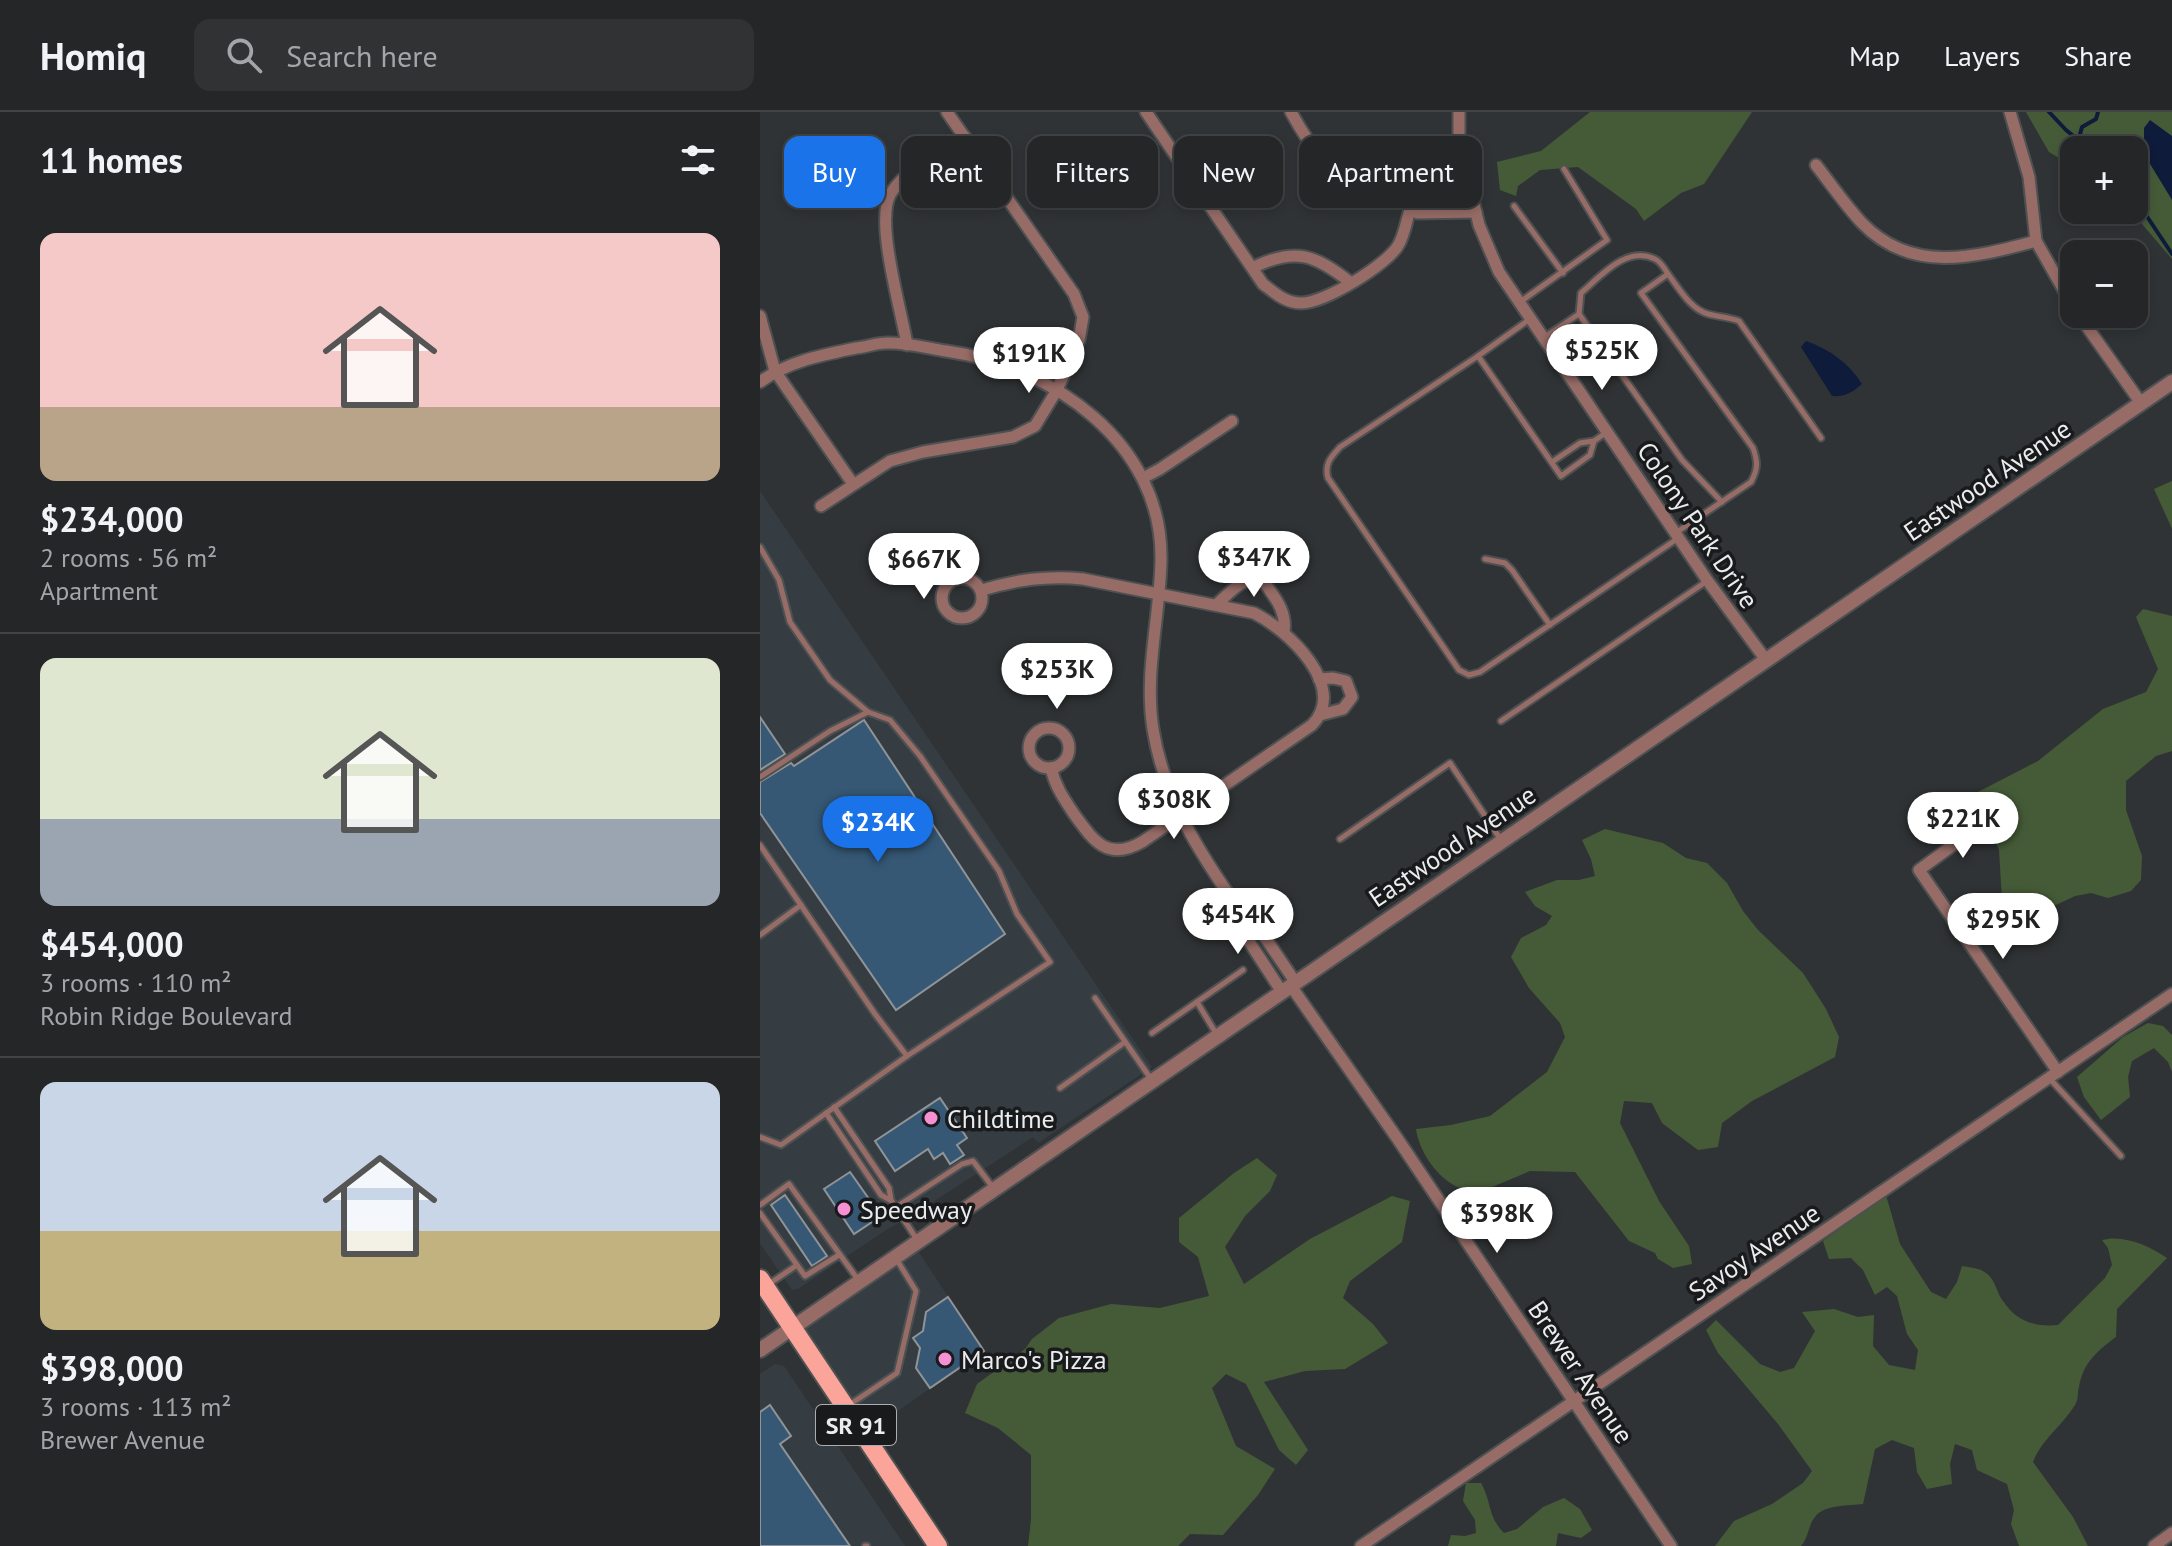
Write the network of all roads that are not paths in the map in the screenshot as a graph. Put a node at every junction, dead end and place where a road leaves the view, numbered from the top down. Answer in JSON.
{"nodes":[{"id":1,"x":947,"y":112,"type":"edge"},
{"id":2,"x":1146,"y":112,"type":"edge"},
{"id":3,"x":1291,"y":112,"type":"edge"},
{"id":4,"x":1458,"y":112,"type":"edge"},
{"id":5,"x":2010,"y":112,"type":"edge"},
{"id":6,"x":964,"y":136,"type":"edge"},
{"id":7,"x":1306,"y":136,"type":"edge"},
{"id":8,"x":1459,"y":136,"type":"edge"},
{"id":9,"x":1816,"y":165,"type":"dead end"},
{"id":10,"x":1564,"y":169,"type":"dead end"},
{"id":11,"x":901,"y":182,"type":"edge"},
{"id":12,"x":1011,"y":203,"type":"edge"},
{"id":13,"x":1514,"y":206,"type":"dead end"},
{"id":14,"x":1409,"y":208,"type":"edge"},
{"id":15,"x":1413,"y":208,"type":"edge"},
{"id":16,"x":1475,"y":208,"type":"edge"},
{"id":17,"x":1476,"y":212,"type":"junction"},
{"id":18,"x":2036,"y":241,"type":"junction"},
{"id":19,"x":1254,"y":267,"type":"junction"},
{"id":20,"x":1563,"y":273,"type":"junction"},
{"id":21,"x":1668,"y":274,"type":"junction"},
{"id":22,"x":1350,"y":282,"type":"junction"},
{"id":23,"x":2060,"y":283,"type":"edge"},
{"id":24,"x":1520,"y":303,"type":"junction"},
{"id":25,"x":1579,"y":314,"type":"junction"},
{"id":26,"x":760,"y":316,"type":"edge"},
{"id":27,"x":1530,"y":319,"type":"junction"},
{"id":28,"x":2088,"y":328,"type":"edge"},
{"id":29,"x":1543,"y":338,"type":"junction"},
{"id":30,"x":907,"y":345,"type":"junction"},
{"id":31,"x":1478,"y":356,"type":"junction"},
{"id":32,"x":775,"y":371,"type":"junction"},
{"id":33,"x":760,"y":382,"type":"edge"},
{"id":34,"x":2172,"y":382,"type":"edge"},
{"id":35,"x":1057,"y":390,"type":"junction"},
{"id":36,"x":2141,"y":403,"type":"junction"},
{"id":37,"x":1232,"y":421,"type":"dead end"},
{"id":38,"x":1608,"y":432,"type":"junction"},
{"id":39,"x":1821,"y":438,"type":"dead end"},
{"id":40,"x":1594,"y":441,"type":"junction"},
{"id":41,"x":1552,"y":462,"type":"junction"},
{"id":42,"x":1143,"y":478,"type":"junction"},
{"id":43,"x":853,"y":484,"type":"junction"},
{"id":44,"x":1722,"y":502,"type":"junction"},
{"id":45,"x":821,"y":506,"type":"dead end"},
{"id":46,"x":1678,"y":535,"type":"junction"},
{"id":47,"x":760,"y":547,"type":"edge"},
{"id":48,"x":1485,"y":559,"type":"dead end"},
{"id":49,"x":1707,"y":580,"type":"junction"},
{"id":50,"x":982,"y":590,"type":"dead end"},
{"id":51,"x":1158,"y":593,"type":"junction"},
{"id":52,"x":1216,"y":605,"type":"junction"},
{"id":53,"x":1550,"y":625,"type":"junction"},
{"id":54,"x":1284,"y":632,"type":"junction"},
{"id":55,"x":1766,"y":660,"type":"junction"},
{"id":56,"x":1319,"y":679,"type":"junction"},
{"id":57,"x":868,"y":712,"type":"junction"},
{"id":58,"x":1320,"y":715,"type":"junction"},
{"id":59,"x":1501,"y":721,"type":"dead end"},
{"id":60,"x":1051,"y":768,"type":"dead end"},
{"id":61,"x":760,"y":777,"type":"edge"},
{"id":62,"x":1180,"y":816,"type":"junction"},
{"id":63,"x":1986,"y":821,"type":"dead end"},
{"id":64,"x":1340,"y":839,"type":"dead end"},
{"id":65,"x":1502,"y":841,"type":"junction"},
{"id":66,"x":760,"y":845,"type":"edge"},
{"id":67,"x":801,"y":905,"type":"junction"},
{"id":68,"x":760,"y":935,"type":"edge"},
{"id":69,"x":1243,"y":970,"type":"dead end"},
{"id":70,"x":1290,"y":987,"type":"junction"},
{"id":71,"x":2172,"y":994,"type":"edge"},
{"id":72,"x":1095,"y":998,"type":"dead end"},
{"id":73,"x":1197,"y":1002,"type":"junction"},
{"id":74,"x":1152,"y":1033,"type":"dead end"},
{"id":75,"x":1218,"y":1036,"type":"junction"},
{"id":76,"x":1125,"y":1042,"type":"junction"},
{"id":77,"x":907,"y":1056,"type":"junction"},
{"id":78,"x":2054,"y":1075,"type":"junction"},
{"id":79,"x":1152,"y":1081,"type":"junction"},
{"id":80,"x":1060,"y":1088,"type":"dead end"},
{"id":81,"x":834,"y":1107,"type":"junction"},
{"id":82,"x":826,"y":1113,"type":"junction"},
{"id":83,"x":760,"y":1137,"type":"edge"},
{"id":84,"x":2121,"y":1156,"type":"dead end"},
{"id":85,"x":995,"y":1189,"type":"junction"},
{"id":86,"x":891,"y":1200,"type":"junction"},
{"id":87,"x":760,"y":1205,"type":"edge"},
{"id":88,"x":896,"y":1208,"type":"junction"},
{"id":89,"x":760,"y":1213,"type":"edge"},
{"id":90,"x":919,"y":1242,"type":"junction"},
{"id":91,"x":839,"y":1255,"type":"junction"},
{"id":92,"x":895,"y":1258,"type":"junction"},
{"id":93,"x":797,"y":1265,"type":"junction"},
{"id":94,"x":860,"y":1282,"type":"junction"},
{"id":95,"x":762,"y":1283,"type":"edge"},
{"id":96,"x":792,"y":1329,"type":"junction"},
{"id":97,"x":760,"y":1350,"type":"edge"},
{"id":98,"x":1572,"y":1401,"type":"junction"},
{"id":99,"x":845,"y":1408,"type":"junction"},
{"id":100,"x":2172,"y":1533,"type":"edge"},
{"id":101,"x":938,"y":1546,"type":"edge"},
{"id":102,"x":1361,"y":1546,"type":"edge"},
{"id":103,"x":1671,"y":1546,"type":"edge"},
{"id":104,"x":2154,"y":1546,"type":"edge"}],
"edges":[{"from":1,"to":6,"type":"street"},
{"from":2,"to":19,"type":"street"},
{"from":3,"to":7,"type":"street"},
{"from":4,"to":8,"type":"street","name":"Colony Park Drive"},
{"from":5,"to":18,"type":"street"},
{"from":9,"to":18,"type":"street"},
{"from":10,"to":20,"type":"lane"},
{"from":11,"to":30,"type":"street"},
{"from":12,"to":35,"type":"street"},
{"from":13,"to":20,"type":"lane"},
{"from":14,"to":22,"type":"street"},
{"from":15,"to":17,"type":"street"},
{"from":16,"to":17,"type":"street","name":"Colony Park Drive"},
{"from":17,"to":24,"type":"street","name":"Colony Park Drive"},
{"from":18,"to":23,"type":"street"},
{"from":19,"to":22,"type":"street"},
{"from":19,"to":22,"type":"street"},
{"from":20,"to":24,"type":"lane"},
{"from":21,"to":25,"type":"lane"},
{"from":21,"to":39,"type":"lane"},
{"from":21,"to":44,"type":"lane"},
{"from":24,"to":27,"type":"street","name":"Colony Park Drive"},
{"from":25,"to":29,"type":"lane"},
{"from":25,"to":44,"type":"lane"},
{"from":26,"to":32,"type":"street"},
{"from":27,"to":29,"type":"street","name":"Colony Park Drive"},
{"from":27,"to":31,"type":"lane"},
{"from":28,"to":36,"type":"street"},
{"from":29,"to":38,"type":"street","name":"Colony Park Drive"},
{"from":30,"to":32,"type":"street","name":"Brewer Avenue"},
{"from":30,"to":35,"type":"street","name":"Brewer Avenue"},
{"from":31,"to":41,"type":"lane"},
{"from":31,"to":53,"type":"lane"},
{"from":32,"to":33,"type":"street","name":"Brewer Avenue"},
{"from":32,"to":43,"type":"street"},
{"from":34,"to":36,"type":"street","name":"Eastwood Avenue"},
{"from":35,"to":42,"type":"street","name":"Brewer Avenue"},
{"from":35,"to":43,"type":"street"},
{"from":36,"to":55,"type":"street","name":"Eastwood Avenue"},
{"from":37,"to":42,"type":"street"},
{"from":38,"to":40,"type":"lane"},
{"from":38,"to":46,"type":"street","name":"Colony Park Drive"},
{"from":40,"to":41,"type":"lane"},
{"from":40,"to":41,"type":"lane"},
{"from":42,"to":51,"type":"street","name":"Brewer Avenue"},
{"from":43,"to":45,"type":"street"},
{"from":44,"to":46,"type":"lane"},
{"from":46,"to":49,"type":"street","name":"Colony Park Drive"},
{"from":46,"to":53,"type":"lane"},
{"from":47,"to":57,"type":"lane"},
{"from":48,"to":53,"type":"lane"},
{"from":49,"to":55,"type":"street","name":"Colony Park Drive"},
{"from":49,"to":59,"type":"lane"},
{"from":50,"to":51,"type":"street"},
{"from":51,"to":52,"type":"street"},
{"from":51,"to":62,"type":"street","name":"Brewer Avenue"},
{"from":52,"to":54,"type":"street"},
{"from":52,"to":54,"type":"street"},
{"from":54,"to":56,"type":"street"},
{"from":55,"to":65,"type":"street","name":"Eastwood Avenue"},
{"from":56,"to":58,"type":"street"},
{"from":56,"to":58,"type":"street"},
{"from":57,"to":61,"type":"lane"},
{"from":57,"to":77,"type":"lane"},
{"from":58,"to":62,"type":"street"},
{"from":60,"to":62,"type":"street"},
{"from":62,"to":70,"type":"street","name":"Brewer Avenue"},
{"from":63,"to":78,"type":"street"},
{"from":64,"to":65,"type":"lane"},
{"from":65,"to":70,"type":"street","name":"Eastwood Avenue"},
{"from":66,"to":67,"type":"lane"},
{"from":67,"to":68,"type":"lane"},
{"from":67,"to":77,"type":"lane"},
{"from":69,"to":73,"type":"lane"},
{"from":70,"to":75,"type":"street","name":"Eastwood Avenue"},
{"from":70,"to":98,"type":"street","name":"Brewer Avenue"},
{"from":71,"to":78,"type":"street","name":"Savoy Avenue"},
{"from":72,"to":76,"type":"lane"},
{"from":73,"to":74,"type":"lane"},
{"from":73,"to":75,"type":"lane"},
{"from":75,"to":79,"type":"street","name":"Eastwood Avenue"},
{"from":76,"to":79,"type":"lane"},
{"from":76,"to":80,"type":"lane"},
{"from":77,"to":81,"type":"lane"},
{"from":78,"to":84,"type":"lane"},
{"from":78,"to":98,"type":"street","name":"Savoy Avenue"},
{"from":79,"to":85,"type":"street","name":"Eastwood Avenue"},
{"from":81,"to":82,"type":"lane"},
{"from":81,"to":86,"type":"lane"},
{"from":82,"to":83,"type":"lane"},
{"from":82,"to":86,"type":"lane"},
{"from":85,"to":88,"type":"lane"},
{"from":85,"to":90,"type":"street","name":"Eastwood Avenue"},
{"from":86,"to":88,"type":"lane"},
{"from":87,"to":91,"type":"lane"},
{"from":88,"to":90,"type":"lane"},
{"from":89,"to":93,"type":"lane"},
{"from":90,"to":92,"type":"street","name":"Eastwood Avenue"},
{"from":91,"to":93,"type":"lane"},
{"from":91,"to":94,"type":"lane"},
{"from":92,"to":94,"type":"street","name":"Eastwood Avenue"},
{"from":92,"to":99,"type":"lane"},
{"from":93,"to":95,"type":"lane"},
{"from":94,"to":96,"type":"street","name":"Eastwood Avenue"},
{"from":95,"to":96,"type":"main road","number":"SR 91"},
{"from":96,"to":97,"type":"street","name":"Eastwood Avenue"},
{"from":96,"to":99,"type":"main road","number":"SR 91"},
{"from":98,"to":102,"type":"street","name":"Savoy Avenue"},
{"from":98,"to":103,"type":"street","name":"Brewer Avenue"},
{"from":99,"to":101,"type":"main road","number":"SR 91"},
{"from":100,"to":104,"type":"street"}]}
